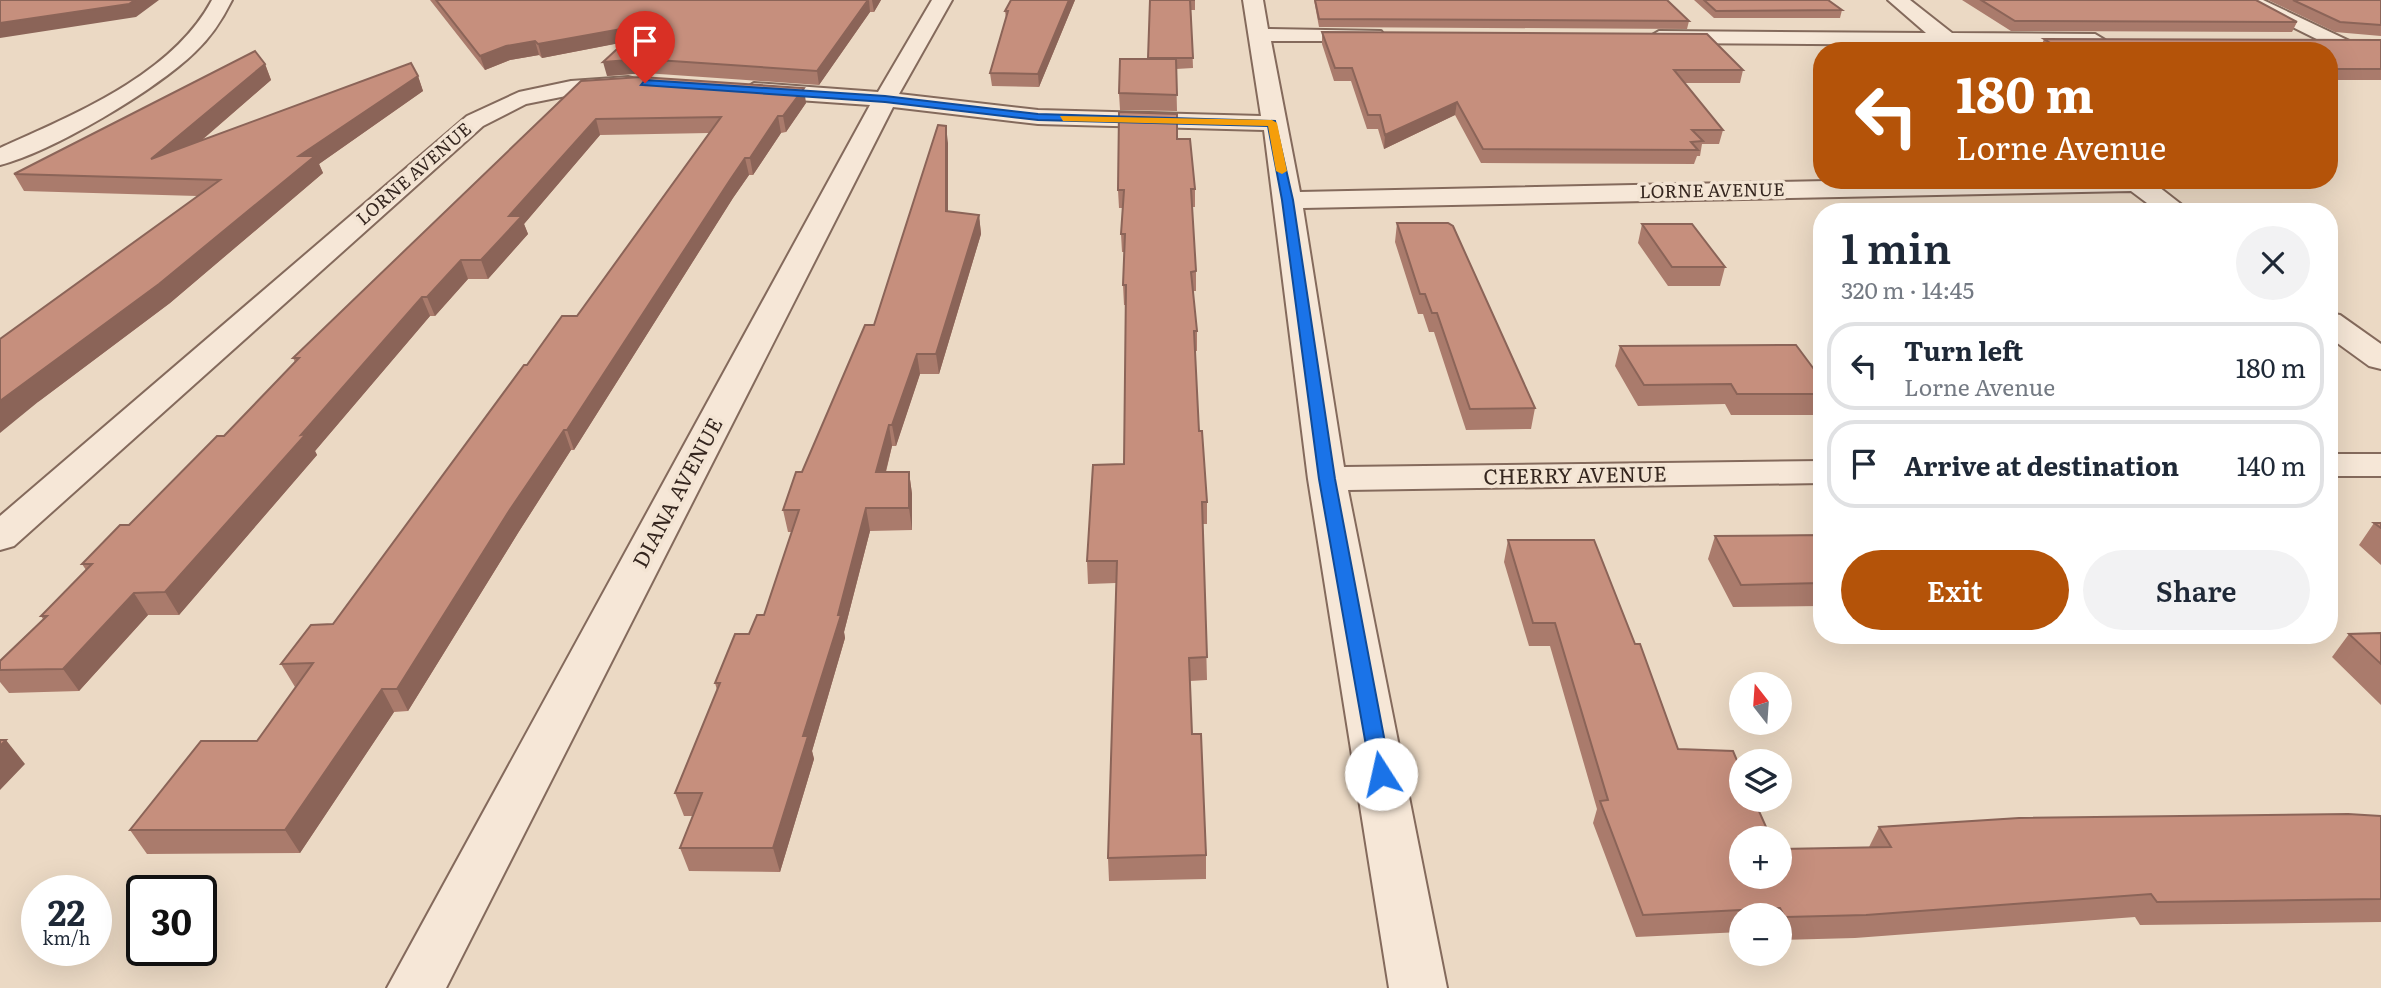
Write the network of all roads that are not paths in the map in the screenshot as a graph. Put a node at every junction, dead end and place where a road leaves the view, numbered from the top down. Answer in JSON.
{"nodes":[{"id":1,"x":222,"y":0,"type":"edge"},
{"id":2,"x":942,"y":0,"type":"edge"},
{"id":3,"x":1253,"y":0,"type":"edge"},
{"id":4,"x":1898,"y":0,"type":"edge"},
{"id":5,"x":2248,"y":0,"type":"edge"},
{"id":6,"x":1258,"y":34,"type":"junction"},
{"id":7,"x":1396,"y":36,"type":"edge"},
{"id":8,"x":1643,"y":37,"type":"edge"},
{"id":9,"x":2112,"y":40,"type":"edge"},
{"id":10,"x":2292,"y":41,"type":"edge"},
{"id":11,"x":1837,"y":42,"type":"edge"},
{"id":12,"x":1949,"y":42,"type":"edge"},
{"id":13,"x":2048,"y":42,"type":"edge"},
{"id":14,"x":2333,"y":42,"type":"junction"},
{"id":15,"x":2381,"y":42,"type":"edge"},
{"id":16,"x":2338,"y":44,"type":"edge"},
{"id":17,"x":2381,"y":64,"type":"edge"},
{"id":18,"x":659,"y":84,"type":"edge"},
{"id":19,"x":728,"y":88,"type":"edge"},
{"id":20,"x":885,"y":99,"type":"junction"},
{"id":21,"x":1272,"y":123,"type":"junction"},
{"id":22,"x":0,"y":158,"type":"edge"},
{"id":23,"x":1813,"y":189,"type":"edge"},
{"id":24,"x":2145,"y":189,"type":"edge"},
{"id":25,"x":1288,"y":200,"type":"junction"},
{"id":26,"x":2164,"y":203,"type":"edge"},
{"id":27,"x":2338,"y":328,"type":"edge"},
{"id":28,"x":2381,"y":359,"type":"edge"},
{"id":29,"x":2381,"y":465,"type":"edge"},
{"id":30,"x":2338,"y":466,"type":"edge"},
{"id":31,"x":1813,"y":472,"type":"edge"},
{"id":32,"x":1327,"y":479,"type":"junction"},
{"id":33,"x":0,"y":537,"type":"edge"},
{"id":34,"x":416,"y":988,"type":"edge"},
{"id":35,"x":1418,"y":988,"type":"edge"}],
"edges":[{"from":1,"to":22,"type":"street"},
{"from":2,"to":20,"type":"street","name":"DIANA AVENUE"},
{"from":3,"to":6,"type":"street"},
{"from":4,"to":12,"type":"street"},
{"from":5,"to":14,"type":"street"},
{"from":6,"to":7,"type":"street"},
{"from":6,"to":21,"type":"street"},
{"from":8,"to":11,"type":"street"},
{"from":9,"to":13,"type":"street"},
{"from":10,"to":14,"type":"street"},
{"from":14,"to":15,"type":"street"},
{"from":16,"to":17,"type":"street"},
{"from":18,"to":33,"type":"street","name":"LORNE AVENUE"},
{"from":19,"to":20,"type":"street"},
{"from":20,"to":21,"type":"street"},
{"from":20,"to":34,"type":"street","name":"DIANA AVENUE"},
{"from":21,"to":25,"type":"street"},
{"from":23,"to":25,"type":"street","name":"LORNE AVENUE"},
{"from":24,"to":26,"type":"street"},
{"from":25,"to":32,"type":"street"},
{"from":27,"to":28,"type":"street"},
{"from":29,"to":30,"type":"street"},
{"from":31,"to":32,"type":"street","name":"CHERRY AVENUE"},
{"from":32,"to":35,"type":"street"}]}
